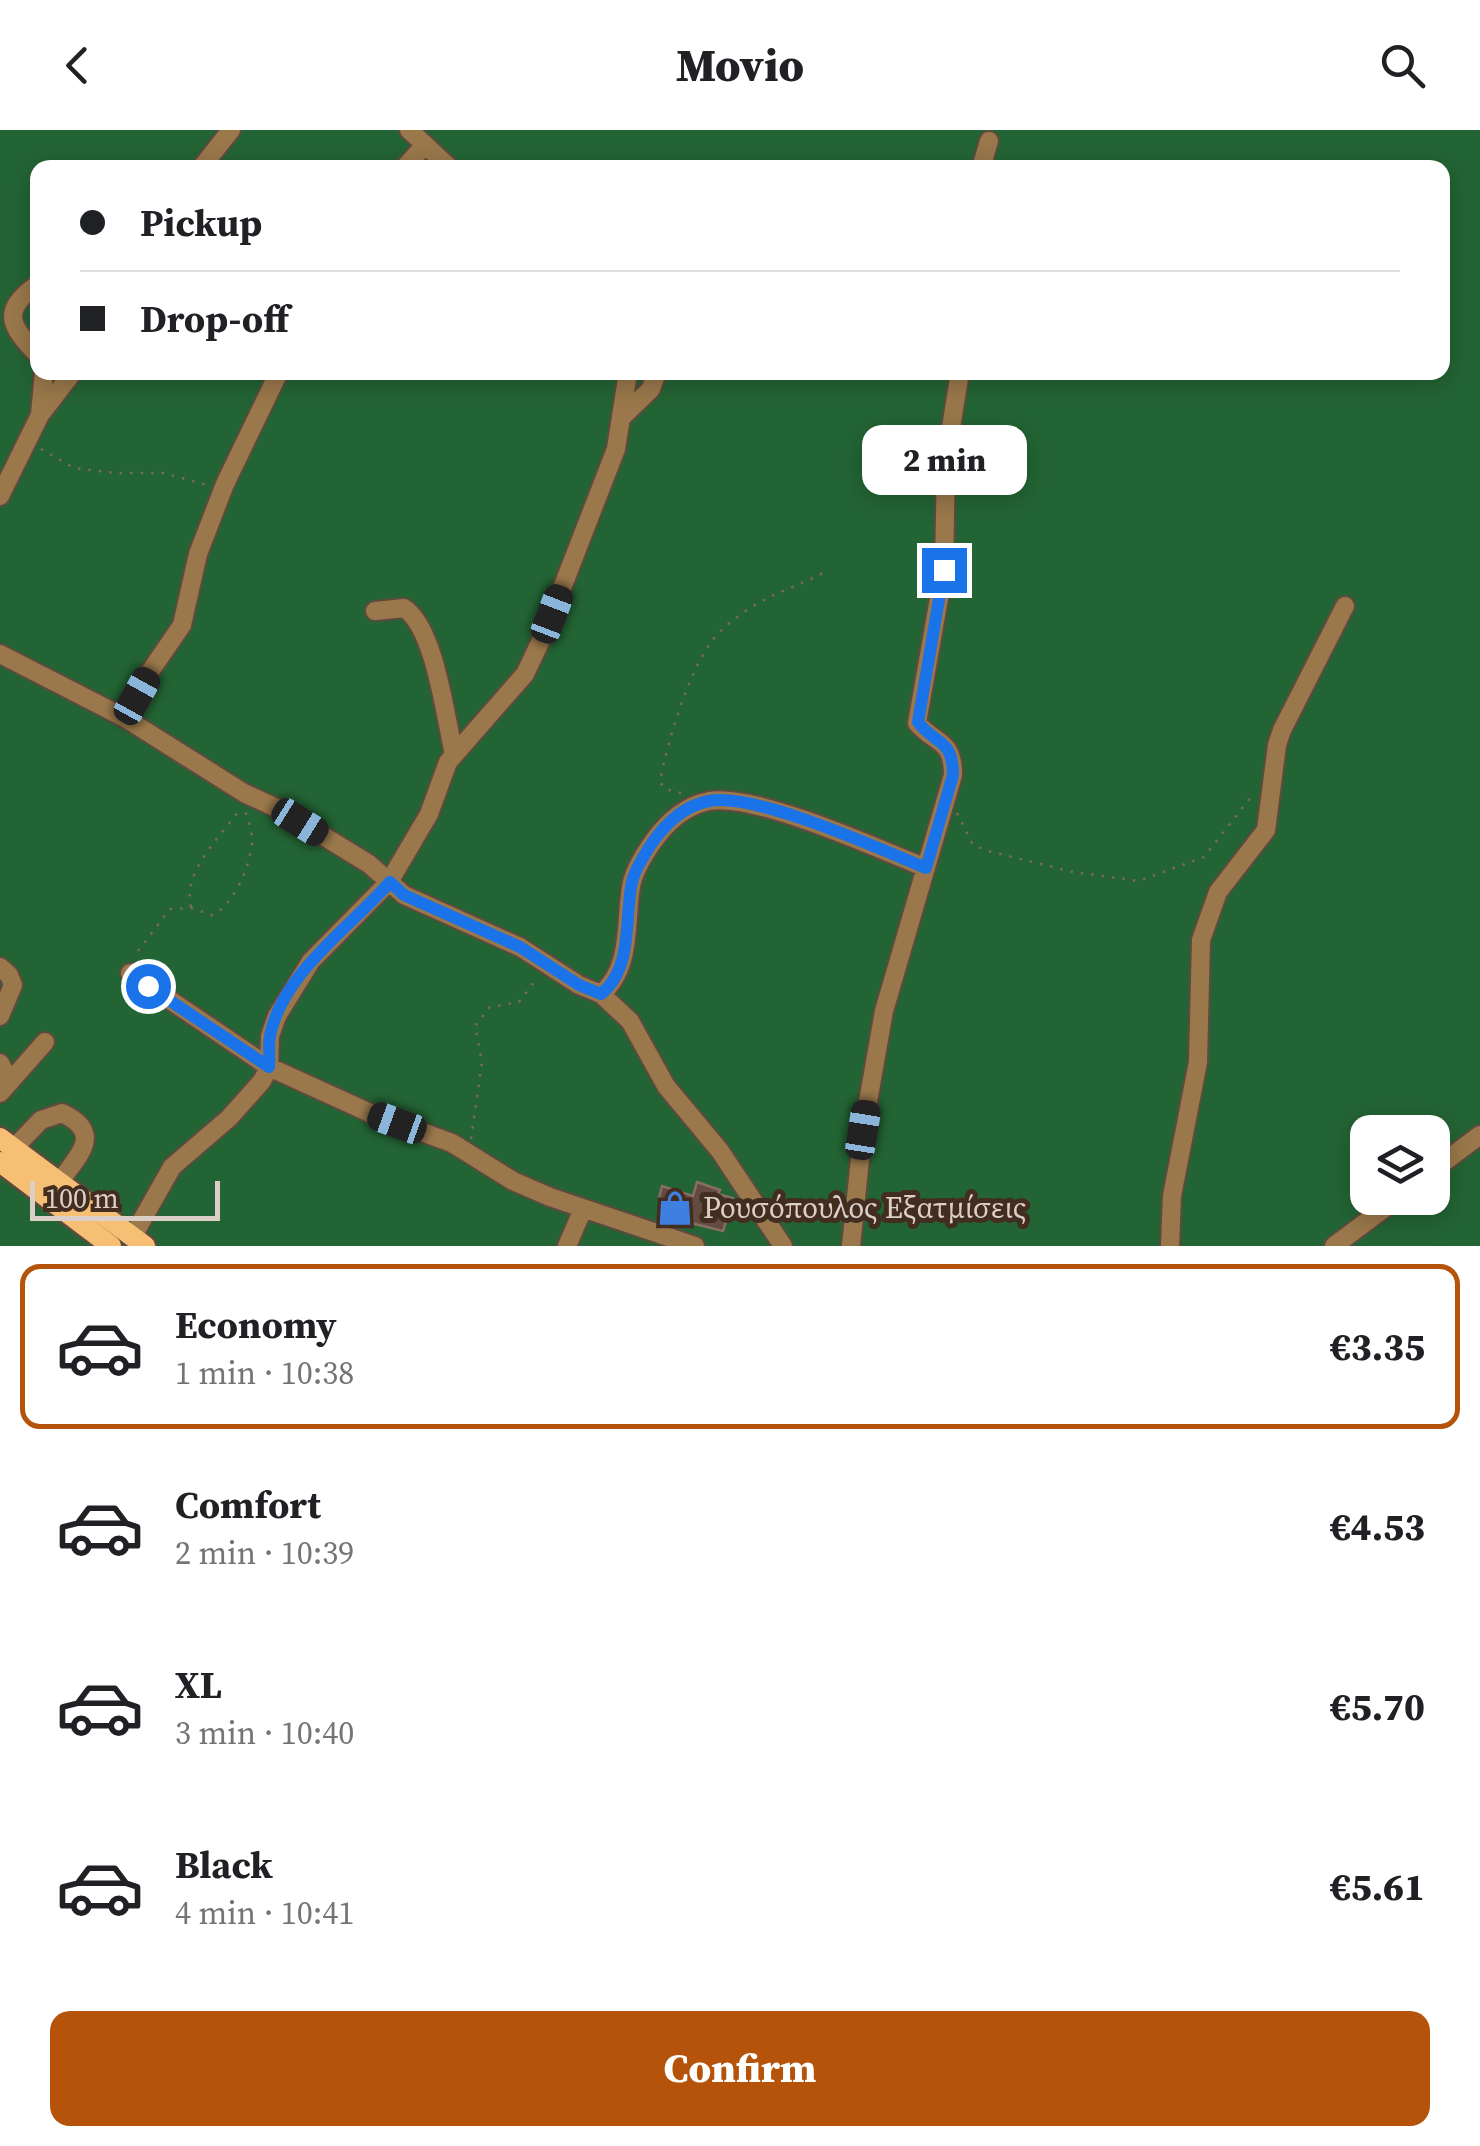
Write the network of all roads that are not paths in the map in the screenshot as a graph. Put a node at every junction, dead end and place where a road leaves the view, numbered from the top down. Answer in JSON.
{"nodes":[{"id":1,"x":232,"y":130,"type":"edge"},
{"id":2,"x":409,"y":130,"type":"edge"},
{"id":3,"x":989,"y":141,"type":"dead end"},
{"id":4,"x":424,"y":146,"type":"junction"},
{"id":5,"x":207,"y":160,"type":"edge"},
{"id":6,"x":411,"y":160,"type":"edge"},
{"id":7,"x":441,"y":160,"type":"edge"},
{"id":8,"x":983,"y":160,"type":"edge"},
{"id":9,"x":30,"y":292,"type":"edge"},
{"id":10,"x":30,"y":347,"type":"edge"},
{"id":11,"x":43,"y":380,"type":"edge"},
{"id":12,"x":67,"y":380,"type":"edge"},
{"id":13,"x":275,"y":380,"type":"edge"},
{"id":14,"x":627,"y":380,"type":"edge"},
{"id":15,"x":654,"y":380,"type":"edge"},
{"id":16,"x":959,"y":380,"type":"edge"},
{"id":17,"x":40,"y":415,"type":"junction"},
{"id":18,"x":622,"y":418,"type":"junction"},
{"id":19,"x":0,"y":496,"type":"edge"},
{"id":20,"x":1345,"y":606,"type":"dead end"},
{"id":21,"x":375,"y":611,"type":"dead end"},
{"id":22,"x":0,"y":654,"type":"edge"},
{"id":23,"x":124,"y":718,"type":"junction"},
{"id":24,"x":454,"y":754,"type":"junction"},
{"id":25,"x":926,"y":868,"type":"junction"},
{"id":26,"x":390,"y":882,"type":"junction"},
{"id":27,"x":0,"y":967,"type":"edge"},
{"id":28,"x":130,"y":973,"type":"dead end"},
{"id":29,"x":601,"y":994,"type":"junction"},
{"id":30,"x":0,"y":1016,"type":"edge"},
{"id":31,"x":45,"y":1042,"type":"dead end"},
{"id":32,"x":0,"y":1062,"type":"edge"},
{"id":33,"x":269,"y":1067,"type":"junction"},
{"id":34,"x":5,"y":1088,"type":"edge"},
{"id":35,"x":1480,"y":1136,"type":"edge"},
{"id":36,"x":5,"y":1150,"type":"edge"},
{"id":37,"x":1450,"y":1158,"type":"edge"},
{"id":38,"x":60,"y":1181,"type":"junction"},
{"id":39,"x":582,"y":1209,"type":"junction"},
{"id":40,"x":1375,"y":1215,"type":"edge"},
{"id":41,"x":138,"y":1241,"type":"edge"},
{"id":42,"x":112,"y":1246,"type":"edge"},
{"id":43,"x":568,"y":1246,"type":"edge"},
{"id":44,"x":694,"y":1246,"type":"edge"},
{"id":45,"x":782,"y":1246,"type":"edge"},
{"id":46,"x":851,"y":1246,"type":"edge"},
{"id":47,"x":1170,"y":1246,"type":"edge"},
{"id":48,"x":1334,"y":1246,"type":"edge"}],
"edges":[{"from":1,"to":5,"type":"street"},
{"from":2,"to":4,"type":"street"},
{"from":3,"to":8,"type":"street"},
{"from":4,"to":6,"type":"street"},
{"from":4,"to":7,"type":"street"},
{"from":9,"to":10,"type":"street"},
{"from":11,"to":17,"type":"street"},
{"from":12,"to":17,"type":"street"},
{"from":13,"to":23,"type":"street"},
{"from":14,"to":18,"type":"street"},
{"from":15,"to":18,"type":"street"},
{"from":16,"to":25,"type":"street"},
{"from":17,"to":19,"type":"street"},
{"from":18,"to":24,"type":"street"},
{"from":20,"to":47,"type":"street"},
{"from":21,"to":24,"type":"street"},
{"from":22,"to":23,"type":"street"},
{"from":23,"to":26,"type":"street"},
{"from":24,"to":26,"type":"street"},
{"from":25,"to":29,"type":"street"},
{"from":25,"to":46,"type":"street"},
{"from":26,"to":29,"type":"street"},
{"from":26,"to":33,"type":"street"},
{"from":27,"to":30,"type":"street"},
{"from":28,"to":33,"type":"street"},
{"from":29,"to":45,"type":"street"},
{"from":31,"to":34,"type":"street"},
{"from":32,"to":34,"type":"street"},
{"from":33,"to":39,"type":"street"},
{"from":33,"to":41,"type":"street"},
{"from":35,"to":37,"type":"street"},
{"from":36,"to":38,"type":"main road"},
{"from":36,"to":38,"type":"street"},
{"from":36,"to":42,"type":"main road"},
{"from":38,"to":41,"type":"main road"},
{"from":39,"to":43,"type":"street"},
{"from":39,"to":44,"type":"street"},
{"from":40,"to":48,"type":"street"}]}
